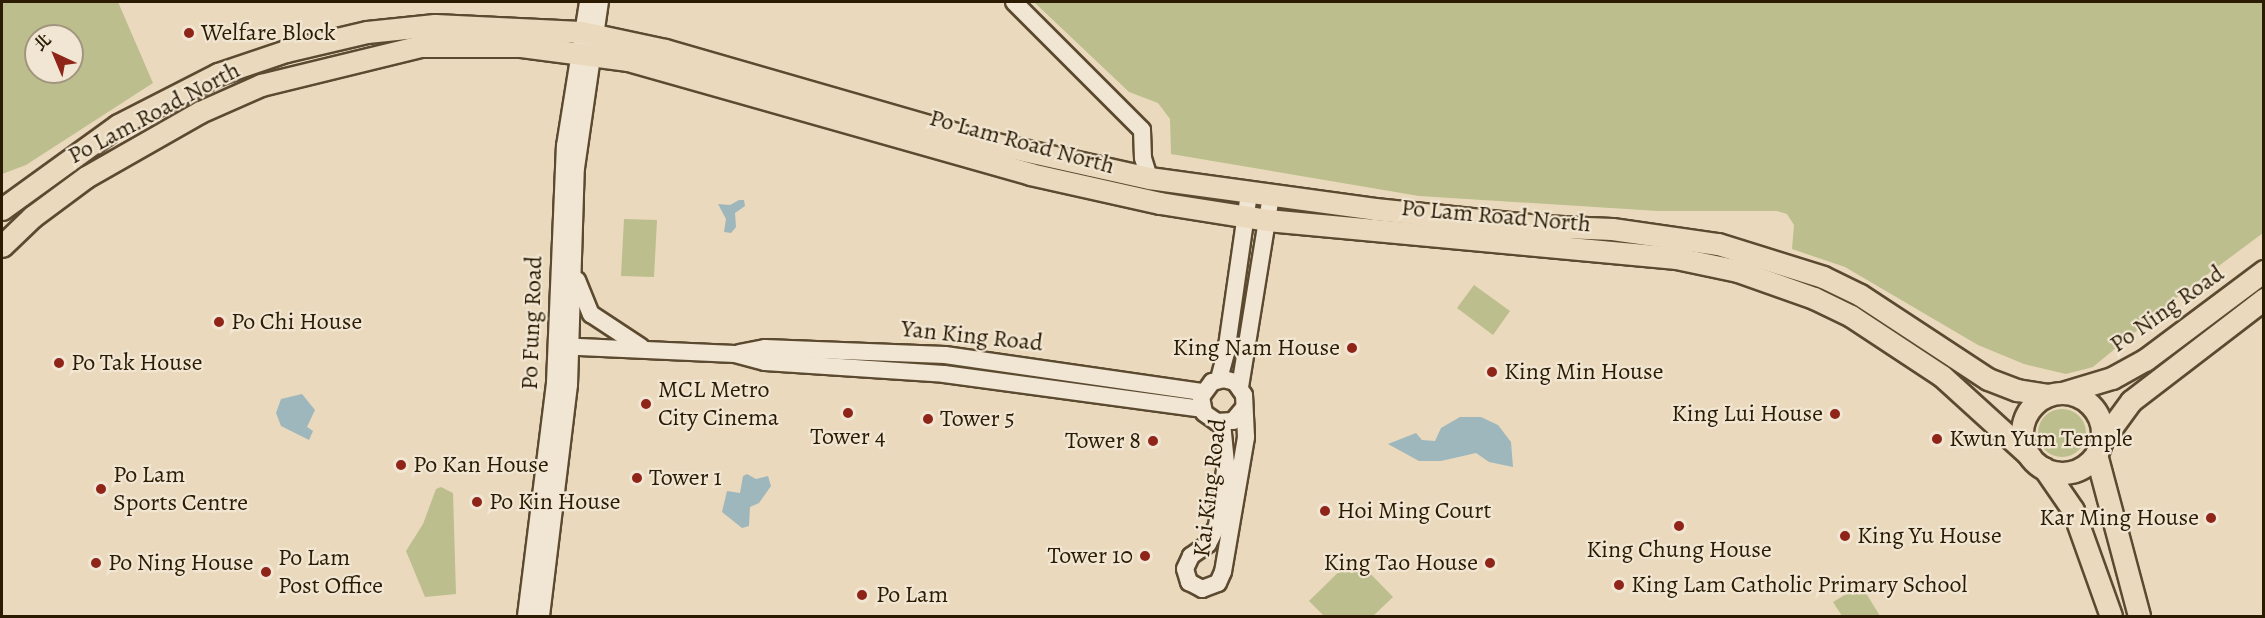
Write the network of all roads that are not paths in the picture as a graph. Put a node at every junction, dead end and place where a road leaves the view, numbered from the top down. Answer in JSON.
{"nodes":[{"id":1,"x":588,"y":2,"type":"edge"},
{"id":2,"x":600,"y":2,"type":"edge"},
{"id":3,"x":1014,"y":2,"type":"edge"},
{"id":4,"x":588,"y":43,"type":"junction"},
{"id":5,"x":1149,"y":178,"type":"junction"},
{"id":6,"x":1249,"y":194,"type":"junction"},
{"id":7,"x":1271,"y":195,"type":"junction"},
{"id":8,"x":2,"y":209,"type":"edge"},
{"id":9,"x":1246,"y":217,"type":"junction"},
{"id":10,"x":1267,"y":220,"type":"junction"},
{"id":11,"x":2,"y":246,"type":"edge"},
{"id":12,"x":2264,"y":271,"type":"edge"},
{"id":13,"x":574,"y":274,"type":"junction"},
{"id":14,"x":2264,"y":299,"type":"edge"},
{"id":15,"x":564,"y":347,"type":"junction"},
{"id":16,"x":642,"y":348,"type":"junction"},
{"id":17,"x":735,"y":354,"type":"junction"},
{"id":18,"x":1219,"y":379,"type":"junction"},
{"id":19,"x":1240,"y":387,"type":"junction"},
{"id":20,"x":1203,"y":392,"type":"junction"},
{"id":21,"x":2055,"y":394,"type":"junction"},
{"id":22,"x":1244,"y":408,"type":"junction"},
{"id":23,"x":1202,"y":409,"type":"junction"},
{"id":24,"x":1222,"y":423,"type":"junction"},
{"id":25,"x":2098,"y":448,"type":"junction"},
{"id":26,"x":2037,"y":462,"type":"junction"},
{"id":27,"x":1204,"y":518,"type":"dead end"},
{"id":28,"x":1208,"y":544,"type":"junction"},
{"id":29,"x":526,"y":616,"type":"edge"},
{"id":30,"x":541,"y":616,"type":"edge"},
{"id":31,"x":2111,"y":616,"type":"edge"},
{"id":32,"x":2139,"y":616,"type":"edge"}],
"edges":[{"from":1,"to":4,"type":"street"},
{"from":2,"to":4,"type":"street"},
{"from":3,"to":5,"type":"street"},
{"from":4,"to":5,"type":"main road","name":"Po Lam Road North"},
{"from":4,"to":8,"type":"main road","name":"Po Lam Road North"},
{"from":4,"to":9,"type":"main road","name":"Po Lam Road North"},
{"from":4,"to":11,"type":"main road","name":"Po Lam Road North"},
{"from":4,"to":13,"type":"street","name":"Po Fung Road"},
{"from":4,"to":15,"type":"street","name":"Po Fung Road"},
{"from":5,"to":6,"type":"main road","name":"Po Lam Road North"},
{"from":6,"to":7,"type":"main road","name":"Po Lam Road North"},
{"from":6,"to":9,"type":"street"},
{"from":7,"to":10,"type":"street","name":"Kai King Road"},
{"from":7,"to":21,"type":"main road","name":"Po Lam Road North"},
{"from":9,"to":10,"type":"main road","name":"Po Lam Road North"},
{"from":9,"to":18,"type":"street"},
{"from":10,"to":19,"type":"street","name":"Kai King Road"},
{"from":10,"to":26,"type":"main road","name":"Po Lam Road North"},
{"from":12,"to":21,"type":"main road","name":"Po Ning Road"},
{"from":13,"to":15,"type":"street","name":"Po Fung Road"},
{"from":13,"to":16,"type":"street","name":"Yan King Road"},
{"from":14,"to":25,"type":"main road","name":"Po Ning Road"},
{"from":15,"to":16,"type":"street","name":"Yan King Road"},
{"from":15,"to":29,"type":"street","name":"Po Fung Road"},
{"from":15,"to":30,"type":"street","name":"Po Fung Road"},
{"from":16,"to":17,"type":"street","name":"Yan King Road"},
{"from":17,"to":20,"type":"street","name":"Yan King Road"},
{"from":17,"to":23,"type":"street","name":"Yan King Road"},
{"from":18,"to":19,"type":"street","name":"Kai King Road"},
{"from":18,"to":20,"type":"street","name":"Kai King Road"},
{"from":19,"to":22,"type":"street","name":"Kai King Road"},
{"from":20,"to":23,"type":"street","name":"Kai King Road"},
{"from":21,"to":25,"type":"main road"},
{"from":21,"to":26,"type":"main road"},
{"from":22,"to":24,"type":"street","name":"Kai King Road"},
{"from":22,"to":28,"type":"street","name":"Kai King Road"},
{"from":23,"to":24,"type":"street","name":"Kai King Road"},
{"from":24,"to":28,"type":"street","name":"Kai King Road"},
{"from":25,"to":26,"type":"main road"},
{"from":25,"to":32,"type":"main road"},
{"from":26,"to":31,"type":"main road"},
{"from":27,"to":28,"type":"street"}]}
